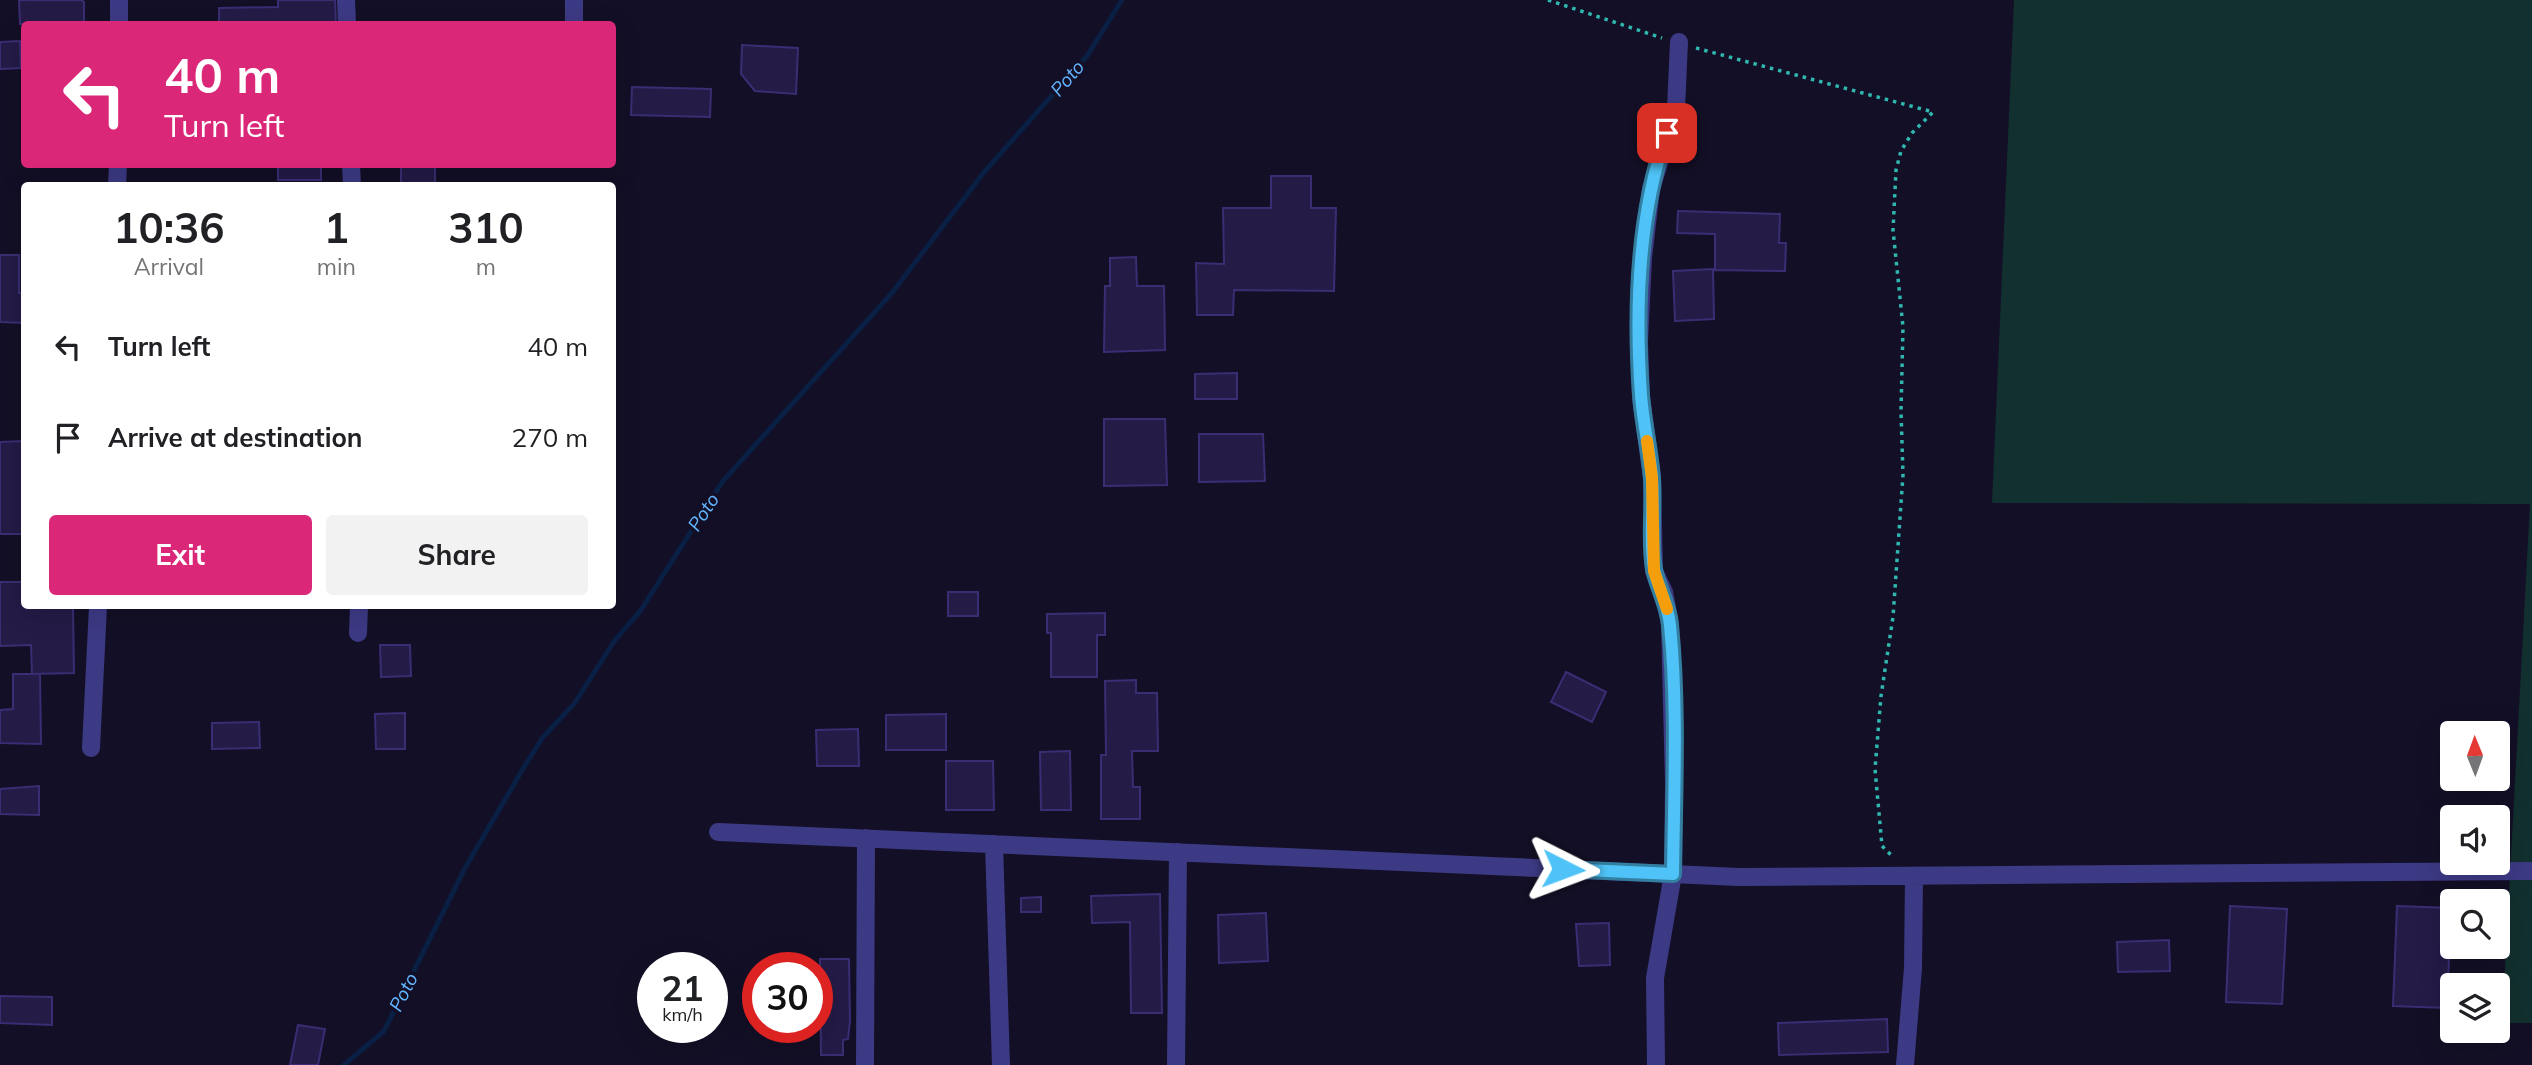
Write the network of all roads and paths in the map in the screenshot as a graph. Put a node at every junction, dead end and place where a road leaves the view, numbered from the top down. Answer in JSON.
{"nodes":[{"id":1,"x":119,"y":0,"type":"edge"},
{"id":2,"x":346,"y":0,"type":"edge"},
{"id":3,"x":574,"y":0,"type":"edge"},
{"id":4,"x":1548,"y":0,"type":"edge"},
{"id":5,"x":118,"y":21,"type":"edge"},
{"id":6,"x":347,"y":21,"type":"edge"},
{"id":7,"x":574,"y":21,"type":"edge"},
{"id":8,"x":1679,"y":43,"type":"junction"},
{"id":9,"x":98,"y":609,"type":"edge"},
{"id":10,"x":359,"y":609,"type":"edge"},
{"id":11,"x":358,"y":633,"type":"dead end"},
{"id":12,"x":90,"y":748,"type":"dead end"},
{"id":13,"x":718,"y":832,"type":"dead end"},
{"id":14,"x":866,"y":838,"type":"junction"},
{"id":15,"x":994,"y":844,"type":"junction"},
{"id":16,"x":1178,"y":852,"type":"junction"},
{"id":17,"x":2532,"y":871,"type":"edge"},
{"id":18,"x":1673,"y":874,"type":"junction"},
{"id":19,"x":1914,"y":877,"type":"junction"},
{"id":20,"x":865,"y":1065,"type":"edge"},
{"id":21,"x":1001,"y":1065,"type":"edge"},
{"id":22,"x":1176,"y":1065,"type":"edge"},
{"id":23,"x":1656,"y":1065,"type":"edge"},
{"id":24,"x":1905,"y":1065,"type":"edge"}],
"edges":[{"from":1,"to":5,"type":"street"},
{"from":2,"to":6,"type":"street"},
{"from":3,"to":7,"type":"street"},
{"from":4,"to":8,"type":"path"},
{"from":8,"to":18,"type":"street"},
{"from":8,"to":19,"type":"path"},
{"from":9,"to":12,"type":"street"},
{"from":10,"to":11,"type":"street"},
{"from":13,"to":14,"type":"street"},
{"from":14,"to":15,"type":"street"},
{"from":14,"to":20,"type":"street"},
{"from":15,"to":16,"type":"street"},
{"from":15,"to":21,"type":"street"},
{"from":16,"to":18,"type":"street"},
{"from":16,"to":22,"type":"street"},
{"from":17,"to":19,"type":"street"},
{"from":18,"to":19,"type":"street"},
{"from":18,"to":23,"type":"street"},
{"from":19,"to":24,"type":"street"}]}
